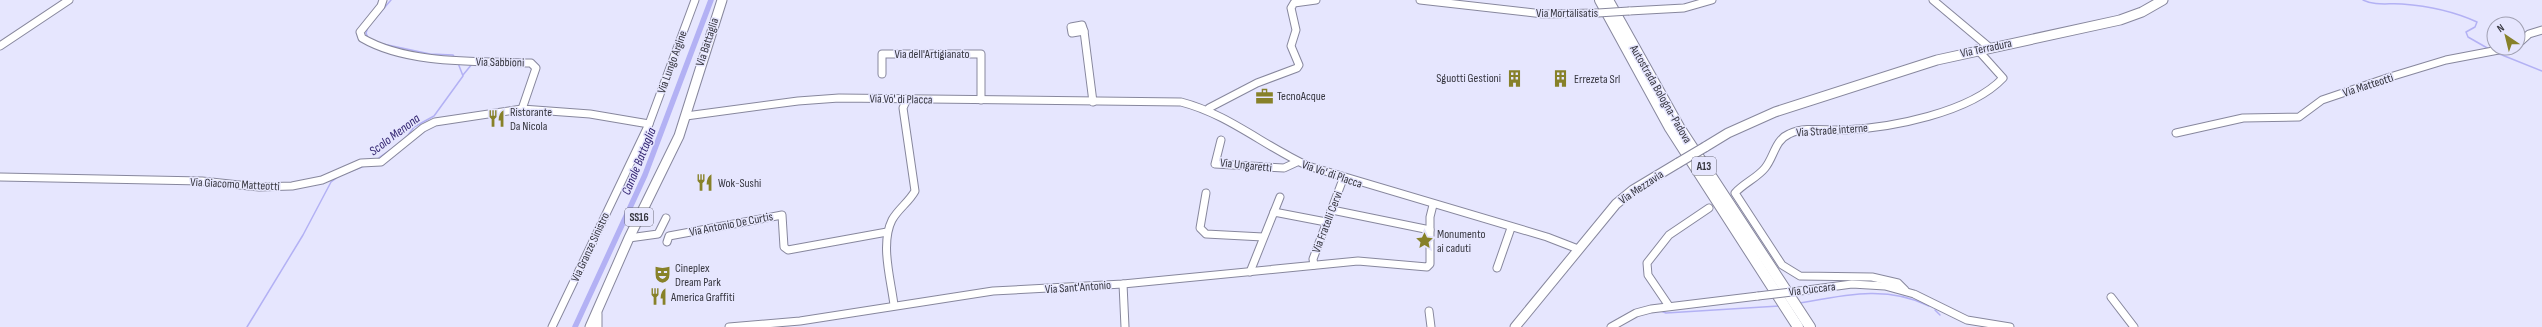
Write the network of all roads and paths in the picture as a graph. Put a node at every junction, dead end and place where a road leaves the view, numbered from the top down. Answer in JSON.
{"nodes":[{"id":1,"x":69,"y":0,"type":"edge"},
{"id":2,"x":383,"y":0,"type":"edge"},
{"id":3,"x":695,"y":0,"type":"edge"},
{"id":4,"x":722,"y":0,"type":"edge"},
{"id":5,"x":1316,"y":0,"type":"edge"},
{"id":6,"x":1420,"y":0,"type":"edge"},
{"id":7,"x":1600,"y":0,"type":"edge"},
{"id":8,"x":1608,"y":0,"type":"edge"},
{"id":9,"x":1712,"y":0,"type":"edge"},
{"id":10,"x":1933,"y":0,"type":"edge"},
{"id":11,"x":2163,"y":0,"type":"edge"},
{"id":12,"x":2542,"y":30,"type":"edge"},
{"id":13,"x":1084,"y":31,"type":"dead end"},
{"id":14,"x":2526,"y":37,"type":"edge"},
{"id":15,"x":0,"y":46,"type":"edge"},
{"id":16,"x":1989,"y":47,"type":"junction"},
{"id":17,"x":1977,"y":49,"type":"junction"},
{"id":18,"x":2486,"y":53,"type":"edge"},
{"id":19,"x":882,"y":74,"type":"dead end"},
{"id":20,"x":907,"y":99,"type":"junction"},
{"id":21,"x":981,"y":100,"type":"junction"},
{"id":22,"x":1809,"y":101,"type":"joint"},
{"id":23,"x":1093,"y":102,"type":"junction"},
{"id":24,"x":689,"y":104,"type":"junction"},
{"id":25,"x":522,"y":109,"type":"junction"},
{"id":26,"x":1212,"y":110,"type":"junction"},
{"id":27,"x":705,"y":114,"type":"junction"},
{"id":28,"x":684,"y":121,"type":"junction"},
{"id":29,"x":649,"y":124,"type":"junction"},
{"id":30,"x":2176,"y":133,"type":"dead end"},
{"id":31,"x":1221,"y":140,"type":"dead end"},
{"id":32,"x":1297,"y":162,"type":"junction"},
{"id":33,"x":0,"y":176,"type":"edge"},
{"id":34,"x":1343,"y":178,"type":"junction"},
{"id":35,"x":1206,"y":193,"type":"dead end"},
{"id":36,"x":1280,"y":197,"type":"dead end"},
{"id":37,"x":1433,"y":205,"type":"junction"},
{"id":38,"x":1709,"y":208,"type":"dead end"},
{"id":39,"x":1332,"y":210,"type":"junction"},
{"id":40,"x":1274,"y":212,"type":"junction"},
{"id":41,"x":666,"y":218,"type":"dead end"},
{"id":42,"x":1326,"y":222,"type":"junction"},
{"id":43,"x":1511,"y":228,"type":"junction"},
{"id":44,"x":1430,"y":230,"type":"junction"},
{"id":45,"x":887,"y":232,"type":"junction"},
{"id":46,"x":629,"y":238,"type":"junction"},
{"id":47,"x":1263,"y":238,"type":"junction"},
{"id":48,"x":667,"y":242,"type":"dead end"},
{"id":49,"x":1578,"y":249,"type":"junction"},
{"id":50,"x":1314,"y":265,"type":"junction"},
{"id":51,"x":1497,"y":268,"type":"dead end"},
{"id":52,"x":1250,"y":272,"type":"junction"},
{"id":53,"x":1123,"y":284,"type":"junction"},
{"id":54,"x":1905,"y":290,"type":"junction"},
{"id":55,"x":2110,"y":297,"type":"dead end"},
{"id":56,"x":894,"y":305,"type":"junction"},
{"id":57,"x":1669,"y":306,"type":"junction"},
{"id":58,"x":597,"y":310,"type":"junction"},
{"id":59,"x":1429,"y":311,"type":"dead end"},
{"id":60,"x":1968,"y":323,"type":"edge"},
{"id":61,"x":552,"y":327,"type":"edge"},
{"id":62,"x":590,"y":327,"type":"edge"},
{"id":63,"x":598,"y":327,"type":"edge"},
{"id":64,"x":729,"y":327,"type":"edge"},
{"id":65,"x":1125,"y":327,"type":"edge"},
{"id":66,"x":1430,"y":327,"type":"edge"},
{"id":67,"x":1515,"y":327,"type":"edge"},
{"id":68,"x":1612,"y":327,"type":"edge"},
{"id":69,"x":1798,"y":327,"type":"edge"},
{"id":70,"x":1810,"y":327,"type":"edge"},
{"id":71,"x":2010,"y":327,"type":"edge"},
{"id":72,"x":2134,"y":327,"type":"edge"}],
"edges":[{"from":1,"to":15,"type":"street"},
{"from":2,"to":25,"type":"street","name":"Via Sabbioni"},
{"from":3,"to":29,"type":"street","name":"Via Lungo Argine"},
{"from":4,"to":24,"type":"main road","name":"Via Battaglia","number":"SS16"},
{"from":5,"to":26,"type":"street"},
{"from":6,"to":9,"type":"street","name":"Via Mortalisatis","bridge":true},
{"from":7,"to":69,"type":"highway","name":"Autostrada Bologna-Padova","number":"A13"},
{"from":8,"to":70,"type":"highway","name":"Autostrada Bologna-Padova","number":"A13"},
{"from":10,"to":16,"type":"street"},
{"from":11,"to":16,"type":"main road","name":"Via Terradura"},
{"from":12,"to":14,"type":"street"},
{"from":13,"to":23,"type":"street"},
{"from":16,"to":17,"type":"main road","name":"Via Terradura"},
{"from":17,"to":22,"type":"main road","name":"Via Terradura"},
{"from":17,"to":54,"type":"street","name":"Via Strade interne"},
{"from":18,"to":30,"type":"street","name":"Via Matteotti"},
{"from":19,"to":21,"type":"street","name":"Via dell'Artigianato"},
{"from":20,"to":21,"type":"street","name":"Via Vo' di Placca"},
{"from":20,"to":27,"type":"street","name":"Via Vo' di Placca"},
{"from":20,"to":45,"type":"street"},
{"from":21,"to":23,"type":"street","name":"Via Vo' di Placca"},
{"from":22,"to":49,"type":"main road","name":"Via Mezzavia","bridge":true},
{"from":23,"to":26,"type":"street","name":"Via Vo' di Placca"},
{"from":24,"to":27,"type":"street"},
{"from":24,"to":28,"type":"main road","number":"SS16"},
{"from":25,"to":29,"type":"street"},
{"from":25,"to":33,"type":"street","name":"Via Giacomo Matteotti"},
{"from":26,"to":32,"type":"street","name":"Via Vo' di Placca"},
{"from":27,"to":28,"type":"street","name":"Via Vo' di Placca"},
{"from":28,"to":46,"type":"main road","number":"SS16"},
{"from":29,"to":61,"type":"street","name":"Via Granze Sinistro"},
{"from":31,"to":32,"type":"street","name":"Via Ungaretti"},
{"from":32,"to":34,"type":"street","name":"Via Vo' di Placca"},
{"from":34,"to":37,"type":"street","name":"Via Vo' di Placca"},
{"from":34,"to":39,"type":"street","name":"Via Fratelli Cervi"},
{"from":35,"to":47,"type":"street"},
{"from":36,"to":40,"type":"street"},
{"from":37,"to":43,"type":"street","name":"Via Vo' di Placca"},
{"from":37,"to":44,"type":"street"},
{"from":38,"to":57,"type":"street"},
{"from":39,"to":42,"type":"street","name":"Via Fratelli Cervi"},
{"from":39,"to":44,"type":"street"},
{"from":40,"to":42,"type":"street"},
{"from":40,"to":47,"type":"street"},
{"from":41,"to":46,"type":"street"},
{"from":42,"to":50,"type":"street","name":"Via Fratelli Cervi"},
{"from":43,"to":49,"type":"street","name":"Via Vo' di Placca"},
{"from":43,"to":51,"type":"street"},
{"from":44,"to":50,"type":"street","name":"Via Sant'Antonio"},
{"from":45,"to":48,"type":"street","name":"Via Antonio De Curtis"},
{"from":45,"to":56,"type":"street"},
{"from":46,"to":58,"type":"main road","number":"SS16"},
{"from":47,"to":52,"type":"street"},
{"from":49,"to":67,"type":"main road","name":"Via Mezzavia"},
{"from":50,"to":52,"type":"street","name":"Via Sant'Antonio"},
{"from":52,"to":53,"type":"street","name":"Via Sant'Antonio"},
{"from":53,"to":56,"type":"street","name":"Via Sant'Antonio"},
{"from":53,"to":65,"type":"street"},
{"from":54,"to":57,"type":"street","name":"Via Cuccara","bridge":true},
{"from":54,"to":60,"type":"street","name":"Via Cuccara"},
{"from":55,"to":72,"type":"street"},
{"from":56,"to":64,"type":"street","name":"Via Sant'Antonio"},
{"from":57,"to":68,"type":"street","name":"Via Cuccara"},
{"from":58,"to":62,"type":"main road","number":"SS16"},
{"from":58,"to":63,"type":"street"},
{"from":59,"to":66,"type":"street"},
{"from":60,"to":71,"type":"street","name":"Via Cuccara"}]}
